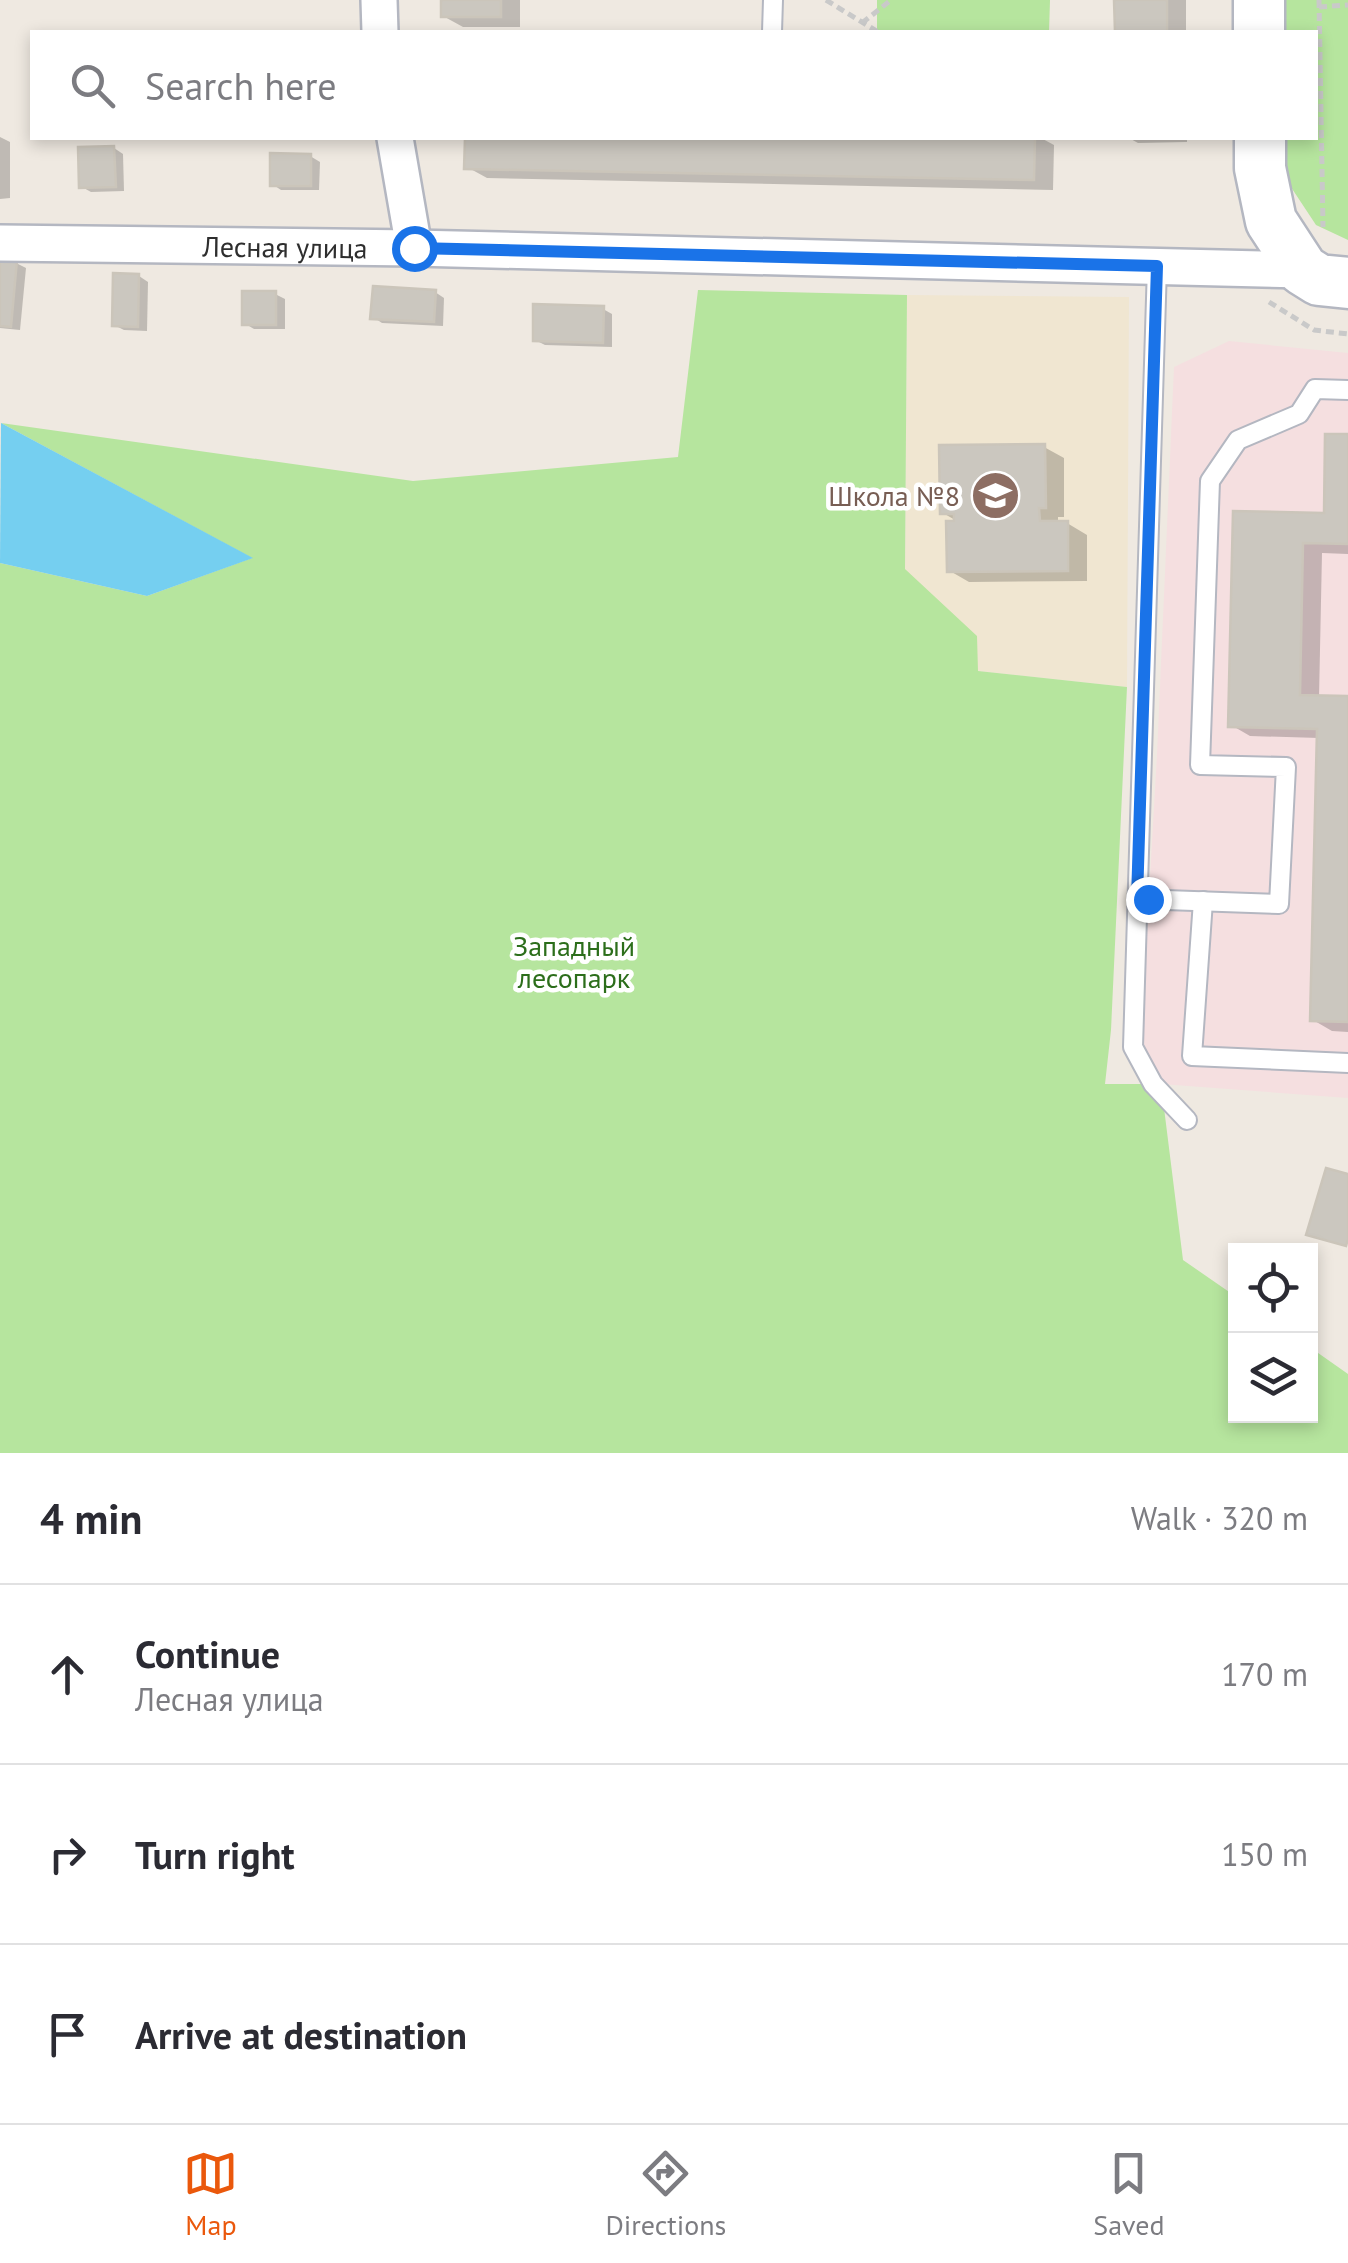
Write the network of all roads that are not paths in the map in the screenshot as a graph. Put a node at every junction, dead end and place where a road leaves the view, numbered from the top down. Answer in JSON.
{"nodes":[{"id":1,"x":379,"y":0,"type":"edge"},
{"id":2,"x":773,"y":0,"type":"edge"},
{"id":3,"x":1258,"y":0,"type":"edge"},
{"id":4,"x":380,"y":30,"type":"edge"},
{"id":5,"x":772,"y":30,"type":"edge"},
{"id":6,"x":1259,"y":30,"type":"edge"},
{"id":7,"x":395,"y":140,"type":"edge"},
{"id":8,"x":1260,"y":140,"type":"edge"},
{"id":9,"x":0,"y":243,"type":"edge"},
{"id":10,"x":414,"y":248,"type":"junction"},
{"id":11,"x":1325,"y":261,"type":"edge"},
{"id":12,"x":1157,"y":266,"type":"junction"},
{"id":13,"x":1348,"y":390,"type":"edge"},
{"id":14,"x":1137,"y":899,"type":"junction"},
{"id":15,"x":1203,"y":901,"type":"junction"},
{"id":16,"x":1348,"y":1063,"type":"edge"},
{"id":17,"x":1187,"y":1120,"type":"dead end"}],
"edges":[{"from":1,"to":4,"type":"street"},
{"from":2,"to":5,"type":"lane"},
{"from":3,"to":6,"type":"main road"},
{"from":7,"to":10,"type":"street"},
{"from":8,"to":11,"type":"main road"},
{"from":9,"to":10,"type":"street","name":"Лесная улица"},
{"from":10,"to":12,"type":"street","name":"Лесная улица"},
{"from":11,"to":12,"type":"street","name":"Лесная улица"},
{"from":12,"to":14,"type":"lane"},
{"from":13,"to":15,"type":"lane"},
{"from":14,"to":15,"type":"lane"},
{"from":14,"to":17,"type":"lane"},
{"from":15,"to":16,"type":"lane"}]}
